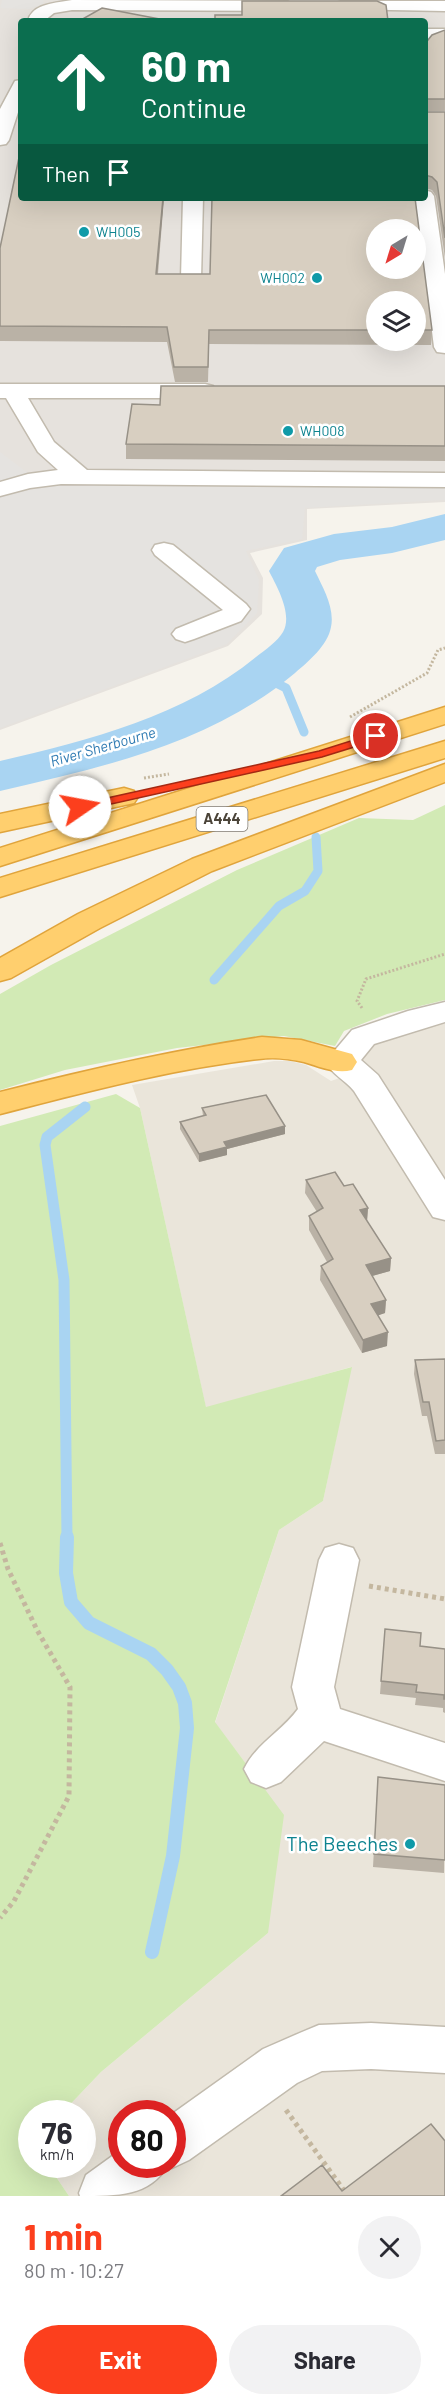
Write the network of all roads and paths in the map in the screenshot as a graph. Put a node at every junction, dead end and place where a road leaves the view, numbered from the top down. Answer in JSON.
{"nodes":[{"id":1,"x":230,"y":3,"type":"edge"},
{"id":2,"x":298,"y":6,"type":"edge"},
{"id":3,"x":331,"y":6,"type":"edge"},
{"id":4,"x":445,"y":6,"type":"edge"},
{"id":5,"x":200,"y":13,"type":"edge"},
{"id":6,"x":400,"y":14,"type":"edge"},
{"id":7,"x":37,"y":18,"type":"edge"},
{"id":8,"x":428,"y":34,"type":"edge"},
{"id":9,"x":445,"y":34,"type":"edge"},
{"id":10,"x":18,"y":91,"type":"edge"},
{"id":11,"x":0,"y":140,"type":"edge"},
{"id":12,"x":193,"y":201,"type":"edge"},
{"id":13,"x":425,"y":201,"type":"edge"},
{"id":14,"x":191,"y":279,"type":"edge"},
{"id":15,"x":445,"y":347,"type":"edge"},
{"id":16,"x":6,"y":391,"type":"edge"},
{"id":17,"x":222,"y":391,"type":"edge"},
{"id":18,"x":76,"y":471,"type":"dead end"},
{"id":19,"x":445,"y":480,"type":"edge"},
{"id":20,"x":0,"y":489,"type":"edge"},
{"id":21,"x":164,"y":550,"type":"dead end"},
{"id":22,"x":185,"y":634,"type":"dead end"},
{"id":23,"x":445,"y":648,"type":"edge"},
{"id":24,"x":445,"y":715,"type":"edge"},
{"id":25,"x":344,"y":720,"type":"dead end"},
{"id":26,"x":445,"y":749,"type":"edge"},
{"id":27,"x":322,"y":754,"type":"junction"},
{"id":28,"x":445,"y":772,"type":"edge"},
{"id":29,"x":174,"y":773,"type":"dead end"},
{"id":30,"x":141,"y":779,"type":"dead end"},
{"id":31,"x":0,"y":823,"type":"edge"},
{"id":32,"x":0,"y":858,"type":"edge"},
{"id":33,"x":0,"y":888,"type":"edge"},
{"id":34,"x":445,"y":954,"type":"edge"},
{"id":35,"x":0,"y":971,"type":"edge"},
{"id":36,"x":445,"y":1012,"type":"edge"},
{"id":37,"x":378,"y":1031,"type":"junction"},
{"id":38,"x":341,"y":1062,"type":"junction"},
{"id":39,"x":0,"y":1103,"type":"edge"},
{"id":40,"x":435,"y":1173,"type":"edge"},
{"id":41,"x":445,"y":1208,"type":"edge"},
{"id":42,"x":0,"y":1543,"type":"edge"},
{"id":43,"x":337,"y":1570,"type":"joint"},
{"id":44,"x":445,"y":1599,"type":"edge"},
{"id":45,"x":320,"y":1712,"type":"junction"},
{"id":46,"x":445,"y":1762,"type":"edge"},
{"id":47,"x":266,"y":1769,"type":"dead end"},
{"id":48,"x":0,"y":1918,"type":"edge"},
{"id":49,"x":445,"y":2050,"type":"edge"},
{"id":50,"x":262,"y":2078,"type":"junction"},
{"id":51,"x":186,"y":2133,"type":"edge"},
{"id":52,"x":124,"y":2178,"type":"edge"},
{"id":53,"x":104,"y":2193,"type":"dead end"},
{"id":54,"x":348,"y":2196,"type":"edge"}],
"edges":[{"from":1,"to":2,"type":"street"},
{"from":1,"to":5,"type":"street"},
{"from":3,"to":6,"type":"street"},
{"from":4,"to":6,"type":"street"},
{"from":5,"to":7,"type":"street"},
{"from":8,"to":9,"type":"street"},
{"from":10,"to":11,"type":"street"},
{"from":12,"to":14,"type":"street"},
{"from":13,"to":15,"type":"street"},
{"from":16,"to":17,"type":"street"},
{"from":16,"to":18,"type":"street"},
{"from":19,"to":20,"type":"street"},
{"from":21,"to":22,"type":"street"},
{"from":23,"to":25,"type":"path"},
{"from":24,"to":27,"type":"highway","number":"A444"},
{"from":26,"to":33,"type":"highway","number":"A444"},
{"from":27,"to":31,"type":"highway"},
{"from":27,"to":32,"type":"highway","number":"A444"},
{"from":28,"to":35,"type":"highway"},
{"from":29,"to":30,"type":"path"},
{"from":34,"to":37,"type":"path"},
{"from":36,"to":37,"type":"street"},
{"from":37,"to":38,"type":"street"},
{"from":38,"to":39,"type":"highway"},
{"from":38,"to":40,"type":"street"},
{"from":40,"to":41,"type":"street"},
{"from":42,"to":48,"type":"path"},
{"from":43,"to":44,"type":"path"},
{"from":43,"to":45,"type":"street"},
{"from":45,"to":46,"type":"street"},
{"from":45,"to":47,"type":"street"},
{"from":49,"to":50,"type":"street"},
{"from":50,"to":51,"type":"street"},
{"from":50,"to":54,"type":"path"},
{"from":52,"to":53,"type":"street"}]}
